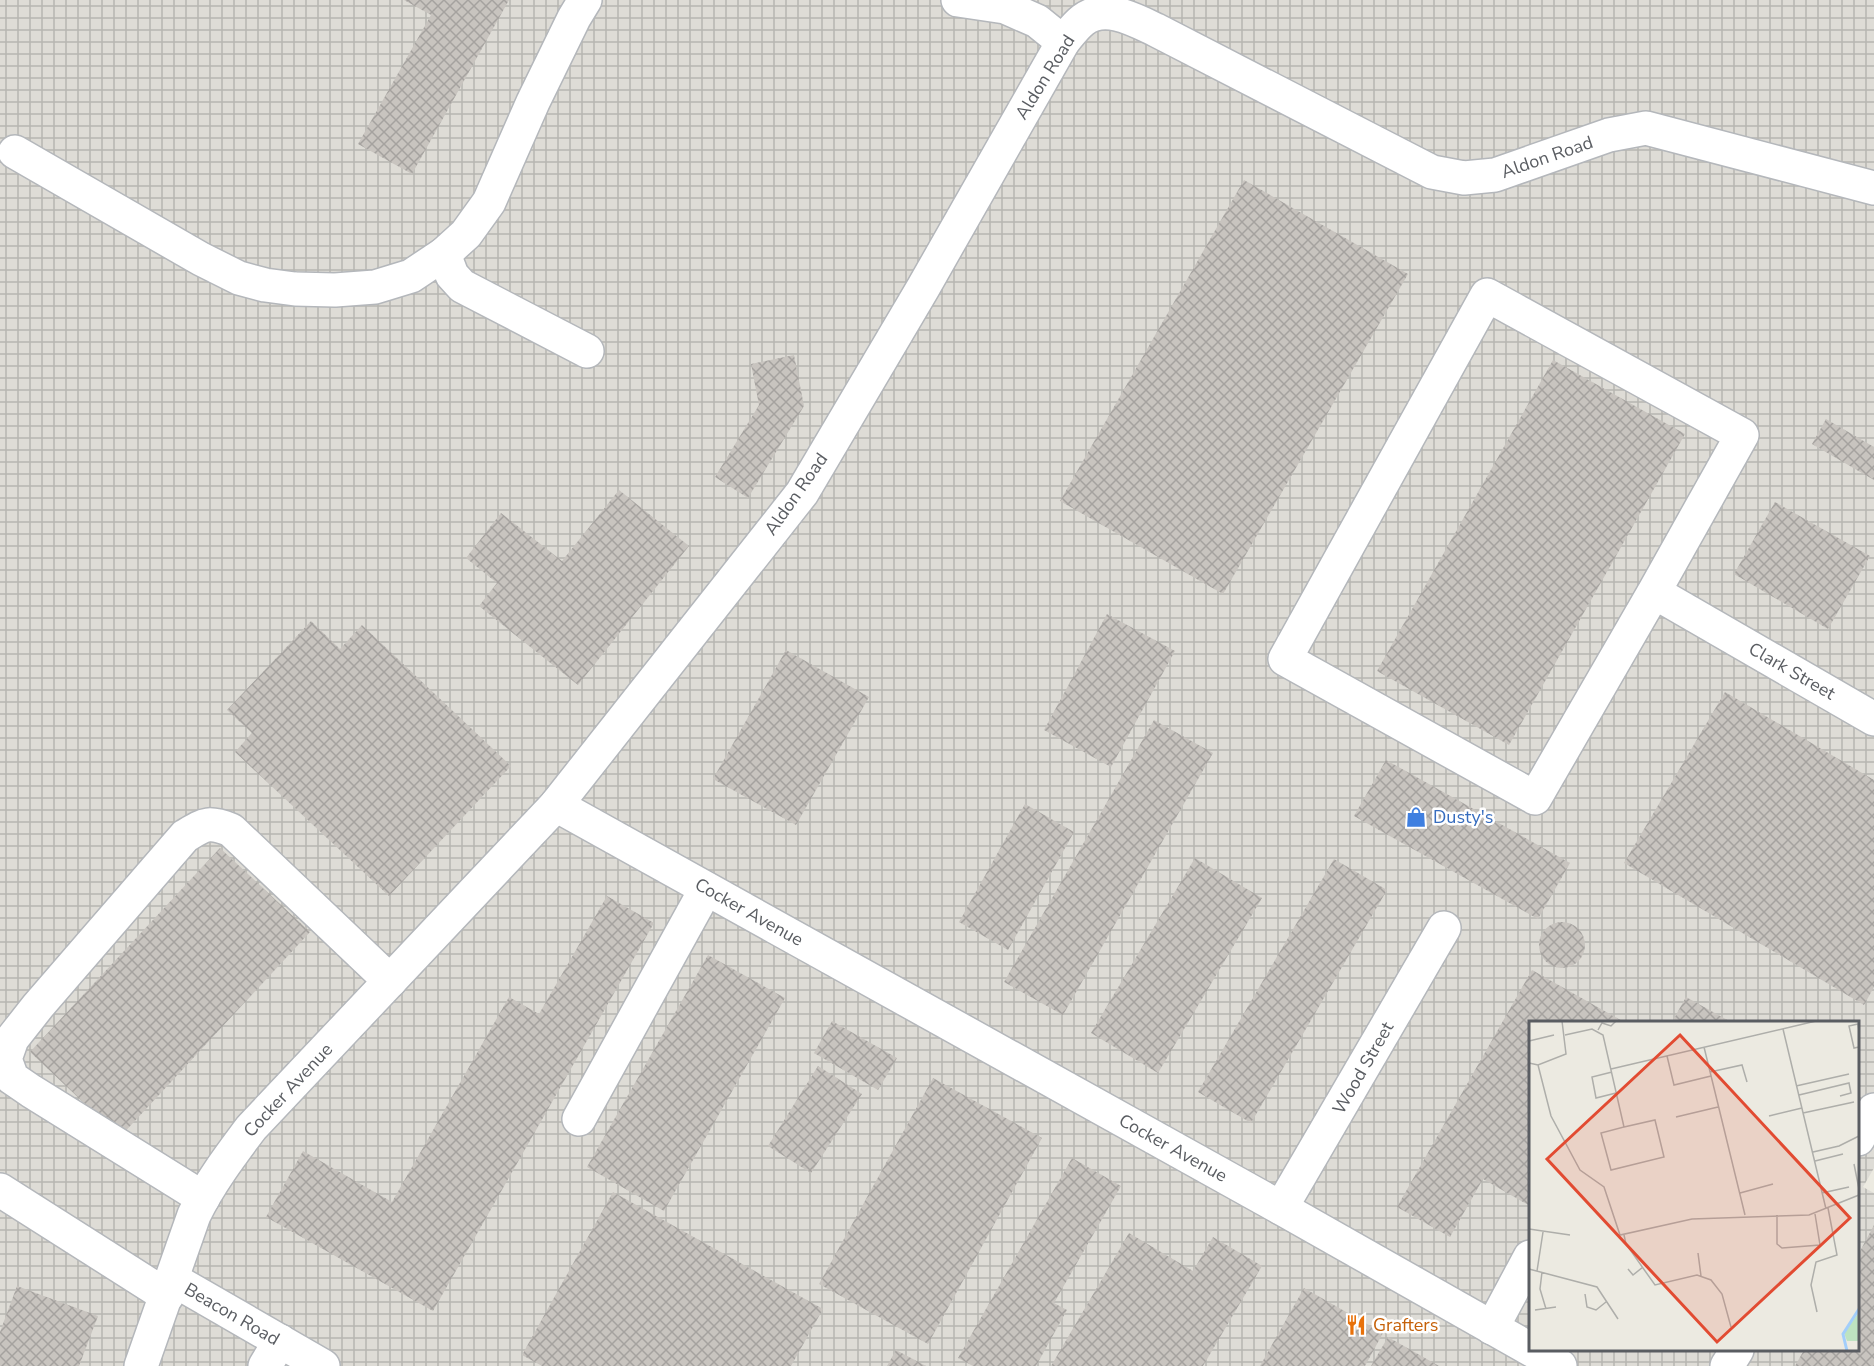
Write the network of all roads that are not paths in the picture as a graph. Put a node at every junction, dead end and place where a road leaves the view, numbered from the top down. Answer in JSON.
{"nodes":[{"id":1,"x":585,"y":0,"type":"edge"},
{"id":2,"x":958,"y":0,"type":"edge"},
{"id":3,"x":1063,"y":42,"type":"junction"},
{"id":4,"x":15,"y":152,"type":"dead end"},
{"id":5,"x":1874,"y":188,"type":"edge"},
{"id":6,"x":444,"y":254,"type":"junction"},
{"id":7,"x":587,"y":351,"type":"dead end"},
{"id":8,"x":1654,"y":592,"type":"junction"},
{"id":9,"x":1874,"y":719,"type":"edge"},
{"id":10,"x":556,"y":805,"type":"junction"},
{"id":11,"x":706,"y":889,"type":"junction"},
{"id":12,"x":1444,"y":928,"type":"dead end"},
{"id":13,"x":390,"y":981,"type":"junction"},
{"id":14,"x":1874,"y":1110,"type":"edge"},
{"id":15,"x":579,"y":1119,"type":"dead end"},
{"id":16,"x":1859,"y":1136,"type":"edge"},
{"id":17,"x":0,"y":1190,"type":"edge"},
{"id":18,"x":203,"y":1198,"type":"junction"},
{"id":19,"x":1281,"y":1208,"type":"junction"},
{"id":20,"x":1529,"y":1261,"type":"edge"},
{"id":21,"x":170,"y":1288,"type":"junction"},
{"id":22,"x":1506,"y":1346,"type":"edge"},
{"id":23,"x":1736,"y":1351,"type":"edge"},
{"id":24,"x":273,"y":1354,"type":"edge"},
{"id":25,"x":141,"y":1366,"type":"edge"},
{"id":26,"x":323,"y":1366,"type":"edge"},
{"id":27,"x":1560,"y":1366,"type":"edge"},
{"id":28,"x":1727,"y":1366,"type":"edge"}],
"edges":[{"from":1,"to":6,"type":"street"},
{"from":2,"to":3,"type":"street"},
{"from":3,"to":5,"type":"street","name":"Aldon Road"},
{"from":3,"to":10,"type":"street","name":"Aldon Road"},
{"from":4,"to":6,"type":"street"},
{"from":6,"to":7,"type":"street"},
{"from":8,"to":8,"type":"street"},
{"from":8,"to":9,"type":"street","name":"Clark Street"},
{"from":10,"to":11,"type":"street","name":"Cocker Avenue"},
{"from":10,"to":13,"type":"street","name":"Cocker Avenue"},
{"from":11,"to":15,"type":"street"},
{"from":11,"to":19,"type":"street","name":"Cocker Avenue"},
{"from":12,"to":19,"type":"street","name":"Wood Street"},
{"from":13,"to":18,"type":"street","name":"Cocker Avenue"},
{"from":13,"to":18,"type":"street"},
{"from":14,"to":16,"type":"street"},
{"from":17,"to":21,"type":"street","name":"Beacon Road"},
{"from":18,"to":21,"type":"street","name":"Cocker Avenue"},
{"from":19,"to":22,"type":"street","name":"Cocker Avenue"},
{"from":20,"to":22,"type":"street"},
{"from":21,"to":24,"type":"street","name":"Beacon Road"},
{"from":21,"to":25,"type":"street","name":"Cocker Avenue"},
{"from":22,"to":27,"type":"street","name":"Cocker Avenue"},
{"from":23,"to":28,"type":"street"},
{"from":24,"to":26,"type":"street","name":"Beacon Road"}]}
